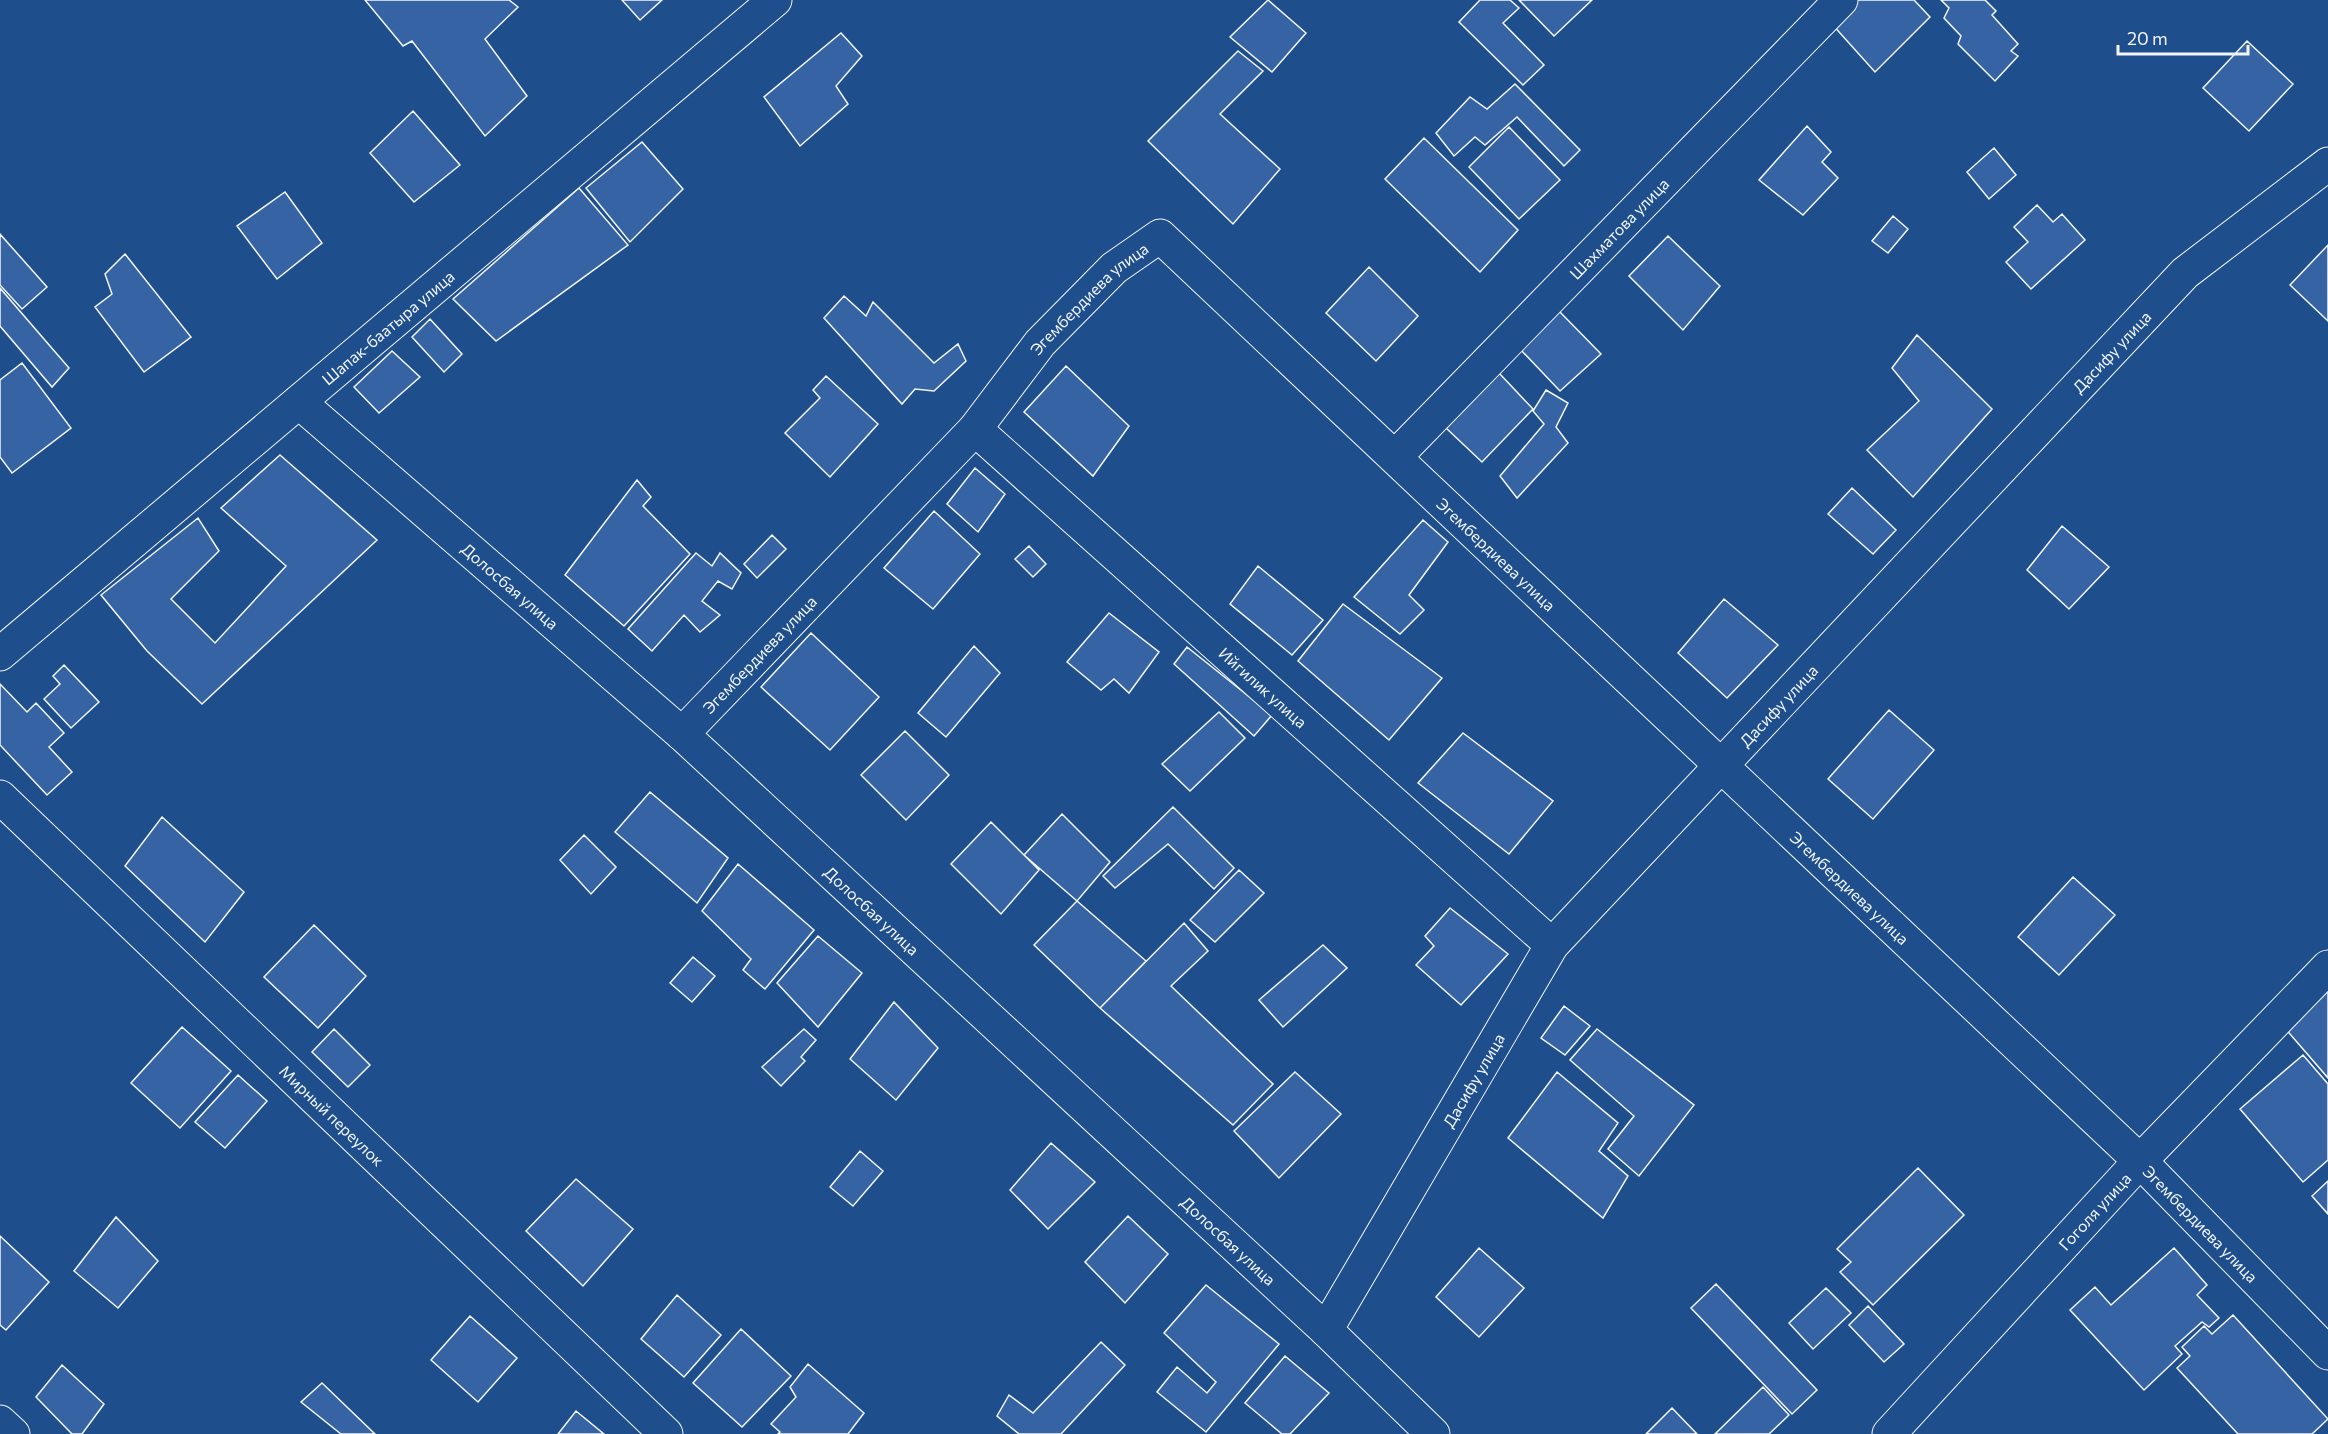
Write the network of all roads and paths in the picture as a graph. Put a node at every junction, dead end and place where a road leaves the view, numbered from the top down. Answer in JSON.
{"nodes":[{"id":1,"x":776,"y":0,"type":"edge"},
{"id":2,"x":1842,"y":0,"type":"edge"},
{"id":3,"x":2328,"y":164,"type":"edge"},
{"id":4,"x":299,"y":402,"type":"junction"},
{"id":5,"x":975,"y":429,"type":"junction"},
{"id":6,"x":1395,"y":457,"type":"junction"},
{"id":7,"x":0,"y":654,"type":"edge"},
{"id":8,"x":682,"y":734,"type":"junction"},
{"id":9,"x":1723,"y":767,"type":"junction"},
{"id":10,"x":0,"y":797,"type":"edge"},
{"id":11,"x":1552,"y":945,"type":"junction"},
{"id":12,"x":2328,"y":967,"type":"edge"},
{"id":13,"x":2140,"y":1161,"type":"junction"},
{"id":14,"x":1326,"y":1330,"type":"junction"},
{"id":15,"x":2328,"y":1353,"type":"edge"},
{"id":16,"x":0,"y":1422,"type":"edge"},
{"id":17,"x":13,"y":1434,"type":"edge"},
{"id":18,"x":666,"y":1434,"type":"edge"},
{"id":19,"x":1433,"y":1434,"type":"edge"},
{"id":20,"x":1889,"y":1434,"type":"edge"}],
"edges":[{"from":1,"to":4,"type":"street","name":"Шапак-баатыра улица"},
{"from":2,"to":6,"type":"street","name":"Шахматова улица"},
{"from":3,"to":9,"type":"street","name":"Дасифу улица"},
{"from":4,"to":7,"type":"street","name":"Шапак-баатыра улица"},
{"from":4,"to":8,"type":"street","name":"Долосбая улица"},
{"from":5,"to":6,"type":"street","name":"Эгембердиева улица"},
{"from":5,"to":8,"type":"street","name":"Эгембердиева улица"},
{"from":5,"to":11,"type":"street","name":"Ийгилик улица"},
{"from":6,"to":9,"type":"street","name":"Эгембердиева улица"},
{"from":8,"to":14,"type":"street","name":"Долосбая улица"},
{"from":9,"to":11,"type":"street","name":"Дасифу улица"},
{"from":9,"to":13,"type":"street","name":"Эгембердиева улица"},
{"from":10,"to":18,"type":"street","name":"Мирный переулок"},
{"from":11,"to":14,"type":"street","name":"Дасифу улица"},
{"from":12,"to":13,"type":"street","name":"Гоголя улица"},
{"from":13,"to":15,"type":"street","name":"Эгембердиева улица"},
{"from":13,"to":20,"type":"street","name":"Гоголя улица"},
{"from":14,"to":19,"type":"street","name":"Долосбая улица"},
{"from":16,"to":17,"type":"street"}]}
